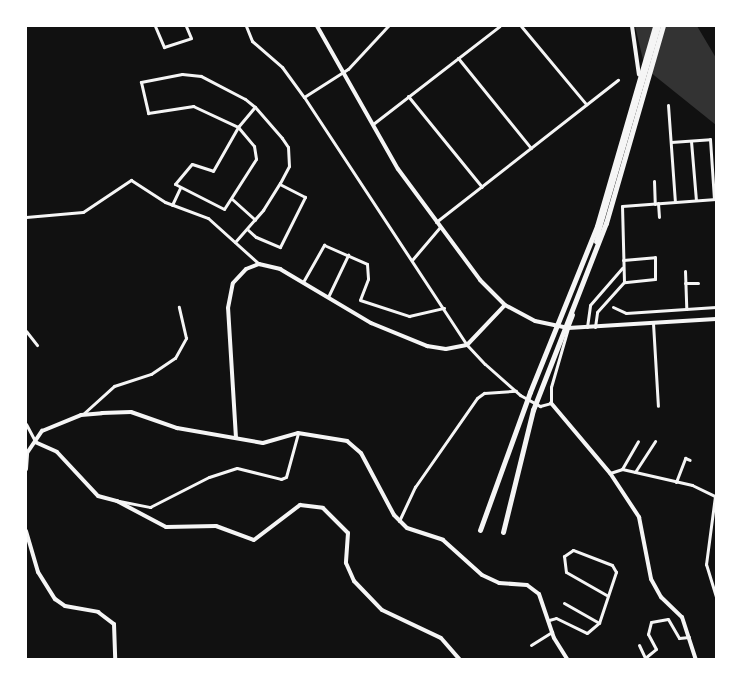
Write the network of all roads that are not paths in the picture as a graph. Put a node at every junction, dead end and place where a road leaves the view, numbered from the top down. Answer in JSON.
{"nodes":[{"id":1,"x":155,"y":26,"type":"edge"},
{"id":2,"x":186,"y":26,"type":"edge"},
{"id":3,"x":246,"y":26,"type":"edge"},
{"id":4,"x":316,"y":26,"type":"edge"},
{"id":5,"x":388,"y":26,"type":"edge"},
{"id":6,"x":498,"y":26,"type":"edge"},
{"id":7,"x":522,"y":26,"type":"edge"},
{"id":8,"x":632,"y":26,"type":"edge"},
{"id":9,"x":659,"y":26,"type":"edge"},
{"id":10,"x":458,"y":58,"type":"junction"},
{"id":11,"x":342,"y":73,"type":"junction"},
{"id":12,"x":618,"y":80,"type":"dead end"},
{"id":13,"x":408,"y":96,"type":"junction"},
{"id":14,"x":639,"y":96,"type":"junction"},
{"id":15,"x":304,"y":97,"type":"junction"},
{"id":16,"x":586,"y":104,"type":"junction"},
{"id":17,"x":668,"y":105,"type":"dead end"},
{"id":18,"x":255,"y":107,"type":"junction"},
{"id":19,"x":372,"y":125,"type":"junction"},
{"id":20,"x":238,"y":128,"type":"junction"},
{"id":21,"x":692,"y":141,"type":"junction"},
{"id":22,"x":671,"y":142,"type":"junction"},
{"id":23,"x":531,"y":148,"type":"junction"},
{"id":24,"x":711,"y":162,"type":"junction"},
{"id":25,"x":717,"y":162,"type":"edge"},
{"id":26,"x":654,"y":181,"type":"dead end"},
{"id":27,"x":280,"y":183,"type":"junction"},
{"id":28,"x":181,"y":187,"type":"junction"},
{"id":29,"x":482,"y":187,"type":"junction"},
{"id":30,"x":232,"y":199,"type":"junction"},
{"id":31,"x":716,"y":199,"type":"edge"},
{"id":32,"x":696,"y":200,"type":"junction"},
{"id":33,"x":675,"y":202,"type":"junction"},
{"id":34,"x":657,"y":203,"type":"junction"},
{"id":35,"x":172,"y":205,"type":"junction"},
{"id":36,"x":26,"y":217,"type":"edge"},
{"id":37,"x":659,"y":217,"type":"dead end"},
{"id":38,"x":255,"y":220,"type":"junction"},
{"id":39,"x":436,"y":222,"type":"junction"},
{"id":40,"x":440,"y":226,"type":"junction"},
{"id":41,"x":247,"y":229,"type":"junction"},
{"id":42,"x":235,"y":242,"type":"junction"},
{"id":43,"x":348,"y":255,"type":"junction"},
{"id":44,"x":412,"y":260,"type":"junction"},
{"id":45,"x":623,"y":260,"type":"junction"},
{"id":46,"x":259,"y":264,"type":"junction"},
{"id":47,"x":624,"y":267,"type":"junction"},
{"id":48,"x":685,"y":271,"type":"dead end"},
{"id":49,"x":303,"y":282,"type":"junction"},
{"id":50,"x":624,"y":282,"type":"junction"},
{"id":51,"x":685,"y":283,"type":"junction"},
{"id":52,"x":698,"y":283,"type":"dead end"},
{"id":53,"x":328,"y":297,"type":"junction"},
{"id":54,"x":505,"y":305,"type":"junction"},
{"id":55,"x":179,"y":307,"type":"dead end"},
{"id":56,"x":613,"y":307,"type":"dead end"},
{"id":57,"x":717,"y":307,"type":"edge"},
{"id":58,"x":444,"y":308,"type":"junction"},
{"id":59,"x":686,"y":309,"type":"junction"},
{"id":60,"x":717,"y":319,"type":"edge"},
{"id":61,"x":653,"y":323,"type":"junction"},
{"id":62,"x":587,"y":327,"type":"junction"},
{"id":63,"x":595,"y":327,"type":"junction"},
{"id":64,"x":568,"y":328,"type":"junction"},
{"id":65,"x":26,"y":331,"type":"edge"},
{"id":66,"x":37,"y":345,"type":"dead end"},
{"id":67,"x":466,"y":345,"type":"junction"},
{"id":68,"x":516,"y":392,"type":"junction"},
{"id":69,"x":551,"y":403,"type":"junction"},
{"id":70,"x":658,"y":406,"type":"dead end"},
{"id":71,"x":81,"y":415,"type":"junction"},
{"id":72,"x":26,"y":424,"type":"edge"},
{"id":73,"x":298,"y":433,"type":"junction"},
{"id":74,"x":236,"y":438,"type":"junction"},
{"id":75,"x":638,"y":441,"type":"dead end"},
{"id":76,"x":655,"y":441,"type":"dead end"},
{"id":77,"x":35,"y":442,"type":"junction"},
{"id":78,"x":690,"y":460,"type":"dead end"},
{"id":79,"x":26,"y":469,"type":"edge"},
{"id":80,"x":622,"y":469,"type":"junction"},
{"id":81,"x":635,"y":472,"type":"junction"},
{"id":82,"x":610,"y":473,"type":"junction"},
{"id":83,"x":676,"y":482,"type":"junction"},
{"id":84,"x":717,"y":496,"type":"edge"},
{"id":85,"x":117,"y":501,"type":"junction"},
{"id":86,"x":714,"y":502,"type":"junction"},
{"id":87,"x":399,"y":521,"type":"junction"},
{"id":88,"x":711,"y":522,"type":"junction"},
{"id":89,"x":717,"y":524,"type":"edge"},
{"id":90,"x":480,"y":530,"type":"dead end"},
{"id":91,"x":26,"y":531,"type":"edge"},
{"id":92,"x":503,"y":532,"type":"dead end"},
{"id":93,"x":711,"y":580,"type":"junction"},
{"id":94,"x":717,"y":580,"type":"edge"},
{"id":95,"x":608,"y":596,"type":"junction"},
{"id":96,"x":717,"y":596,"type":"edge"},
{"id":97,"x":564,"y":603,"type":"dead end"},
{"id":98,"x":549,"y":621,"type":"junction"},
{"id":99,"x":600,"y":623,"type":"junction"},
{"id":100,"x":552,"y":632,"type":"junction"},
{"id":101,"x":689,"y":637,"type":"junction"},
{"id":102,"x":531,"y":645,"type":"dead end"},
{"id":103,"x":639,"y":645,"type":"dead end"},
{"id":104,"x":115,"y":660,"type":"edge"},
{"id":105,"x":460,"y":660,"type":"edge"},
{"id":106,"x":568,"y":660,"type":"edge"},
{"id":107,"x":696,"y":660,"type":"edge"}],
"edges":[{"from":1,"to":2,"type":"street"},
{"from":3,"to":15,"type":"street"},
{"from":4,"to":11,"type":"street"},
{"from":5,"to":11,"type":"street"},
{"from":6,"to":10,"type":"street"},
{"from":7,"to":16,"type":"street"},
{"from":8,"to":14,"type":"street"},
{"from":9,"to":14,"type":"street"},
{"from":9,"to":90,"type":"highway"},
{"from":9,"to":92,"type":"highway"},
{"from":10,"to":13,"type":"street"},
{"from":10,"to":23,"type":"street"},
{"from":11,"to":15,"type":"street"},
{"from":11,"to":19,"type":"street"},
{"from":12,"to":16,"type":"street"},
{"from":13,"to":19,"type":"street"},
{"from":13,"to":29,"type":"street"},
{"from":14,"to":64,"type":"street"},
{"from":15,"to":44,"type":"street"},
{"from":16,"to":23,"type":"street"},
{"from":17,"to":22,"type":"street"},
{"from":18,"to":20,"type":"street"},
{"from":18,"to":20,"type":"street"},
{"from":18,"to":27,"type":"street"},
{"from":19,"to":39,"type":"street"},
{"from":20,"to":28,"type":"street"},
{"from":20,"to":30,"type":"street"},
{"from":21,"to":22,"type":"street"},
{"from":21,"to":24,"type":"street"},
{"from":21,"to":32,"type":"street"},
{"from":22,"to":33,"type":"street"},
{"from":23,"to":29,"type":"street"},
{"from":24,"to":25,"type":"street"},
{"from":24,"to":31,"type":"street"},
{"from":26,"to":34,"type":"street"},
{"from":27,"to":38,"type":"street"},
{"from":27,"to":41,"type":"street"},
{"from":28,"to":30,"type":"street"},
{"from":28,"to":35,"type":"street"},
{"from":29,"to":39,"type":"street"},
{"from":30,"to":38,"type":"street"},
{"from":31,"to":32,"type":"street"},
{"from":32,"to":33,"type":"street"},
{"from":33,"to":34,"type":"street"},
{"from":34,"to":37,"type":"street"},
{"from":34,"to":45,"type":"street"},
{"from":35,"to":36,"type":"street"},
{"from":35,"to":42,"type":"street"},
{"from":38,"to":41,"type":"street"},
{"from":39,"to":40,"type":"street"},
{"from":40,"to":44,"type":"street"},
{"from":40,"to":54,"type":"street"},
{"from":41,"to":42,"type":"street"},
{"from":42,"to":46,"type":"street"},
{"from":43,"to":49,"type":"street"},
{"from":43,"to":53,"type":"street"},
{"from":43,"to":58,"type":"street"},
{"from":44,"to":58,"type":"street"},
{"from":45,"to":47,"type":"street"},
{"from":45,"to":50,"type":"street"},
{"from":46,"to":49,"type":"street"},
{"from":46,"to":74,"type":"street"},
{"from":47,"to":50,"type":"street"},
{"from":47,"to":62,"type":"street"},
{"from":48,"to":51,"type":"street"},
{"from":49,"to":53,"type":"street"},
{"from":50,"to":63,"type":"street"},
{"from":51,"to":52,"type":"street"},
{"from":51,"to":59,"type":"street"},
{"from":53,"to":67,"type":"street"},
{"from":54,"to":64,"type":"street"},
{"from":54,"to":67,"type":"street"},
{"from":55,"to":71,"type":"street"},
{"from":56,"to":59,"type":"street"},
{"from":57,"to":59,"type":"street"},
{"from":58,"to":67,"type":"street"},
{"from":60,"to":61,"type":"street"},
{"from":61,"to":63,"type":"street"},
{"from":61,"to":70,"type":"street"},
{"from":62,"to":63,"type":"street"},
{"from":62,"to":64,"type":"street"},
{"from":64,"to":69,"type":"street"},
{"from":65,"to":66,"type":"street"},
{"from":67,"to":68,"type":"street"},
{"from":68,"to":69,"type":"street"},
{"from":68,"to":87,"type":"street"},
{"from":69,"to":82,"type":"street"},
{"from":71,"to":74,"type":"street"},
{"from":71,"to":77,"type":"street"},
{"from":72,"to":77,"type":"street"},
{"from":73,"to":74,"type":"street"},
{"from":73,"to":85,"type":"street"},
{"from":73,"to":87,"type":"street"},
{"from":75,"to":80,"type":"street"},
{"from":76,"to":81,"type":"street"},
{"from":77,"to":79,"type":"street"},
{"from":77,"to":85,"type":"street"},
{"from":78,"to":83,"type":"street"},
{"from":80,"to":81,"type":"street"},
{"from":80,"to":82,"type":"street"},
{"from":81,"to":83,"type":"street"},
{"from":82,"to":101,"type":"street"},
{"from":83,"to":86,"type":"street"},
{"from":84,"to":86,"type":"street"},
{"from":85,"to":105,"type":"street"},
{"from":86,"to":88,"type":"street"},
{"from":87,"to":98,"type":"street"},
{"from":88,"to":89,"type":"street"},
{"from":88,"to":93,"type":"street"},
{"from":91,"to":104,"type":"street"},
{"from":93,"to":94,"type":"street"},
{"from":93,"to":96,"type":"street"},
{"from":95,"to":95,"type":"street"},
{"from":95,"to":99,"type":"street"},
{"from":97,"to":99,"type":"street"},
{"from":98,"to":99,"type":"street"},
{"from":98,"to":100,"type":"street"},
{"from":100,"to":102,"type":"street"},
{"from":100,"to":106,"type":"street"},
{"from":101,"to":103,"type":"street"},
{"from":101,"to":107,"type":"street"}]}
